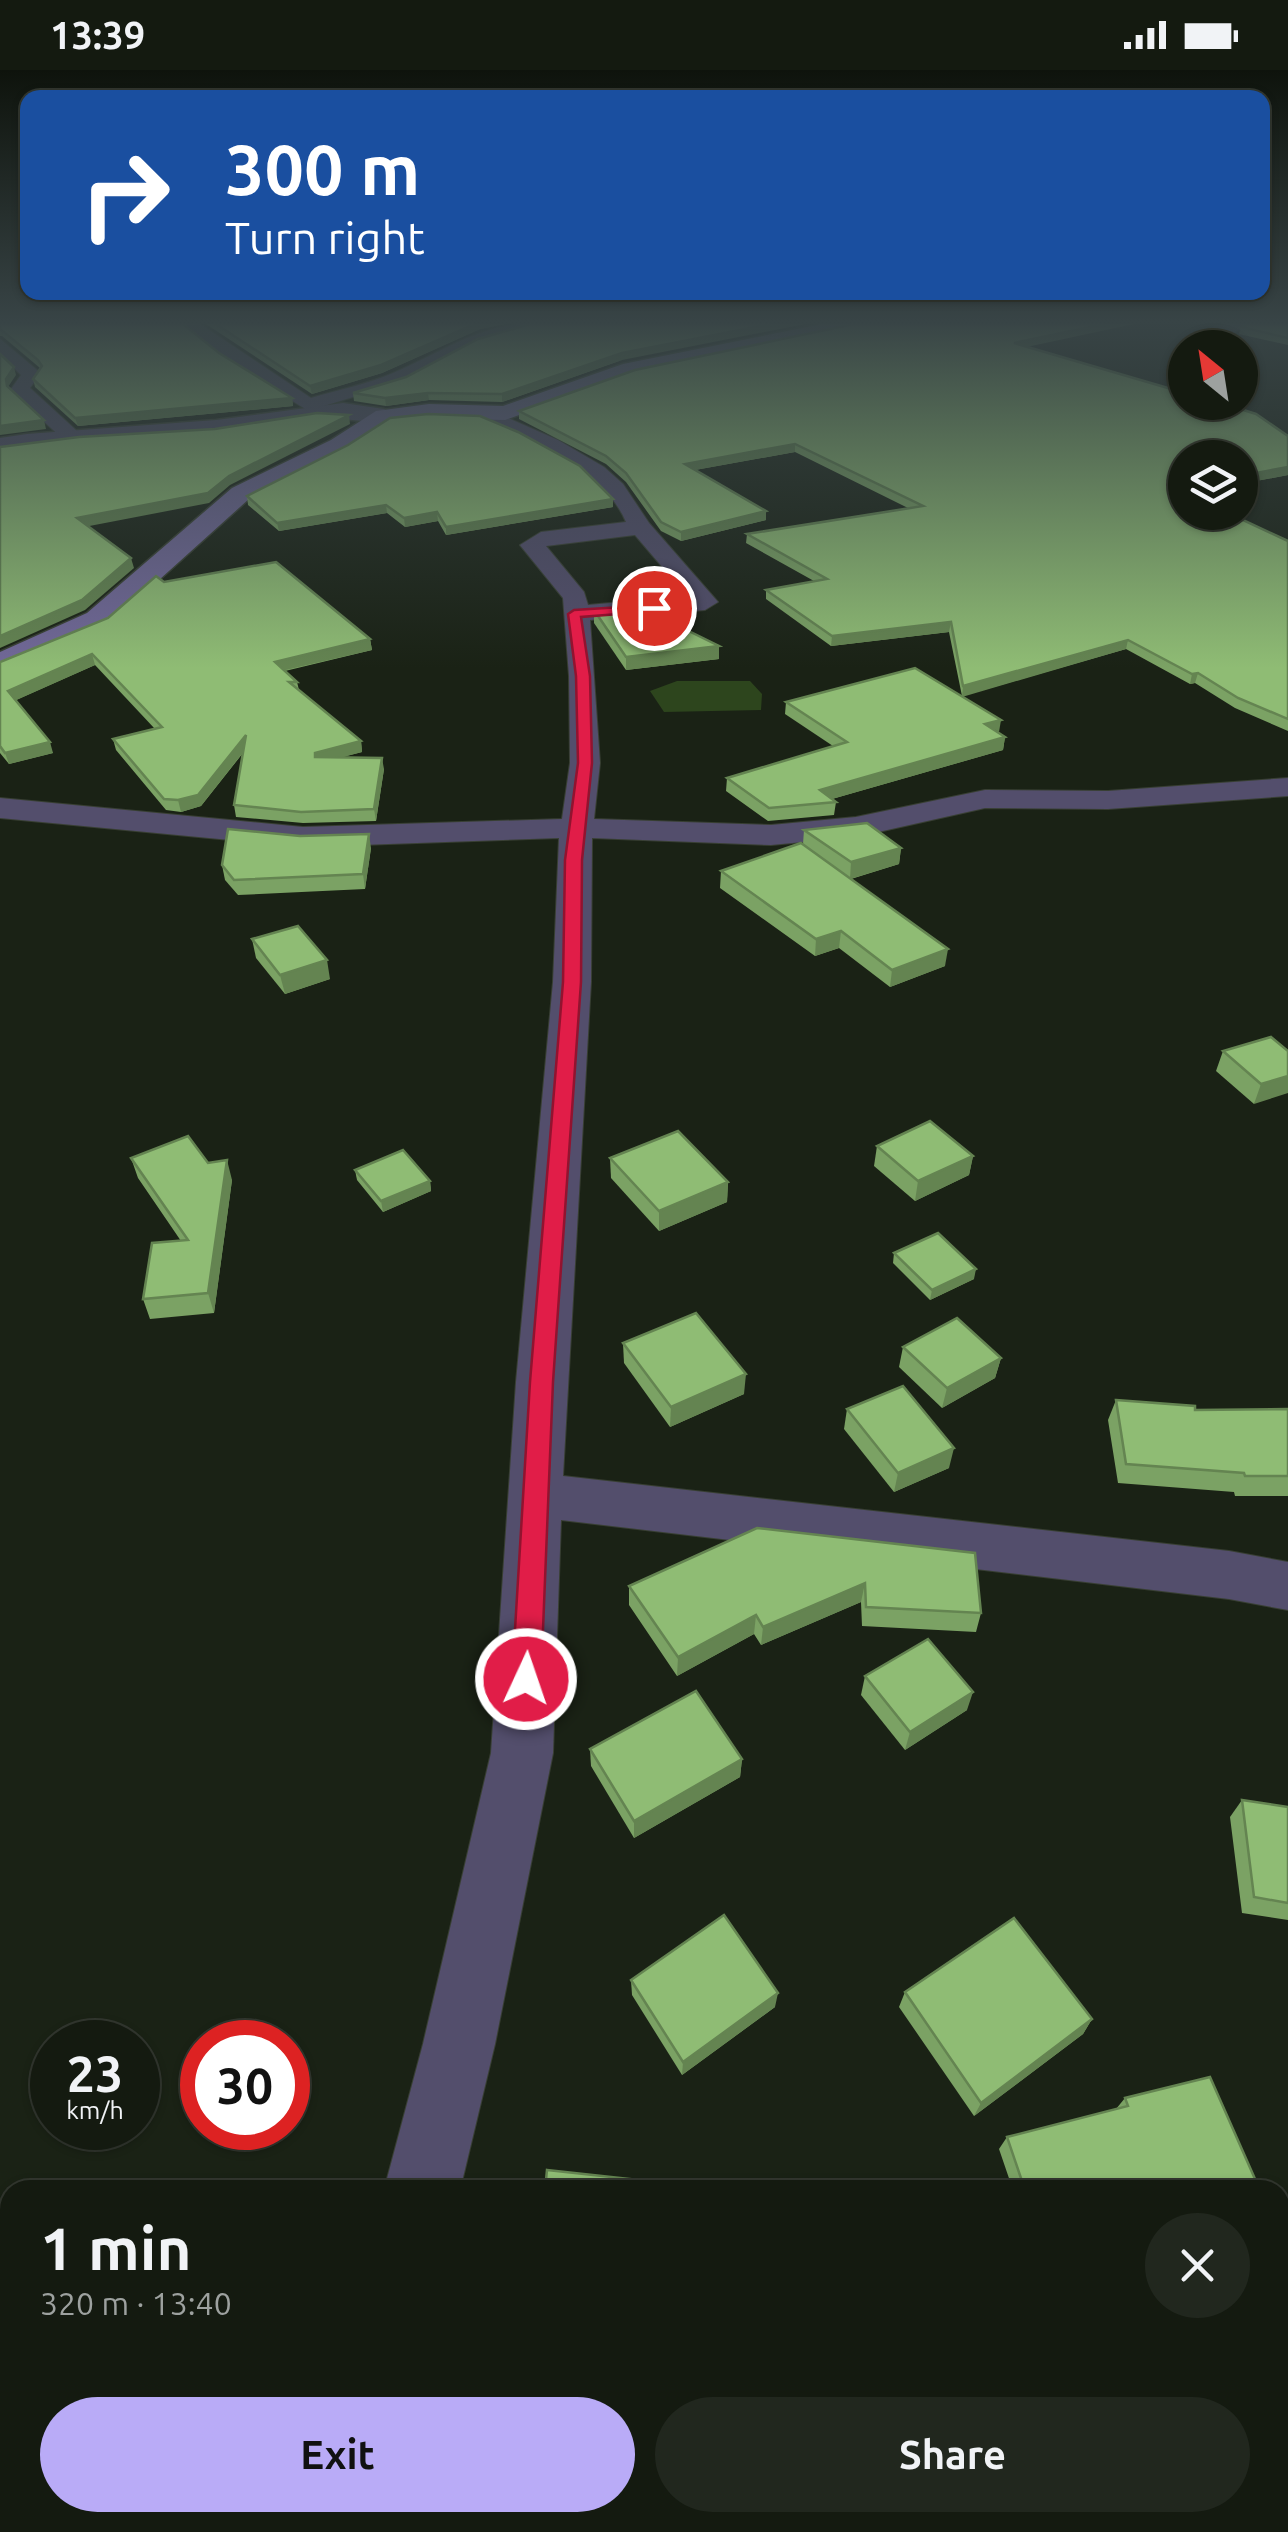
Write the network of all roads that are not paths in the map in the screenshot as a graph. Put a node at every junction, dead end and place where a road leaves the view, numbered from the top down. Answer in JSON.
{"nodes":[{"id":1,"x":48,"y":439,"type":"edge"},
{"id":2,"x":348,"y":439,"type":"edge"},
{"id":3,"x":541,"y":439,"type":"edge"},
{"id":4,"x":0,"y":445,"type":"edge"},
{"id":5,"x":639,"y":525,"type":"junction"},
{"id":6,"x":574,"y":614,"type":"junction"},
{"id":7,"x":0,"y":664,"type":"edge"},
{"id":8,"x":1288,"y":786,"type":"edge"},
{"id":9,"x":0,"y":808,"type":"edge"},
{"id":10,"x":580,"y":828,"type":"junction"},
{"id":11,"x":537,"y":1495,"type":"junction"},
{"id":12,"x":1288,"y":1586,"type":"edge"},
{"id":13,"x":425,"y":2180,"type":"edge"}],
"edges":[{"from":1,"to":4,"type":"street"},
{"from":2,"to":7,"type":"main road"},
{"from":3,"to":5,"type":"street"},
{"from":5,"to":6,"type":"street"},
{"from":5,"to":6,"type":"street"},
{"from":6,"to":10,"type":"street"},
{"from":8,"to":10,"type":"street"},
{"from":9,"to":10,"type":"street"},
{"from":10,"to":11,"type":"street"},
{"from":11,"to":12,"type":"street"},
{"from":11,"to":13,"type":"street"}]}
